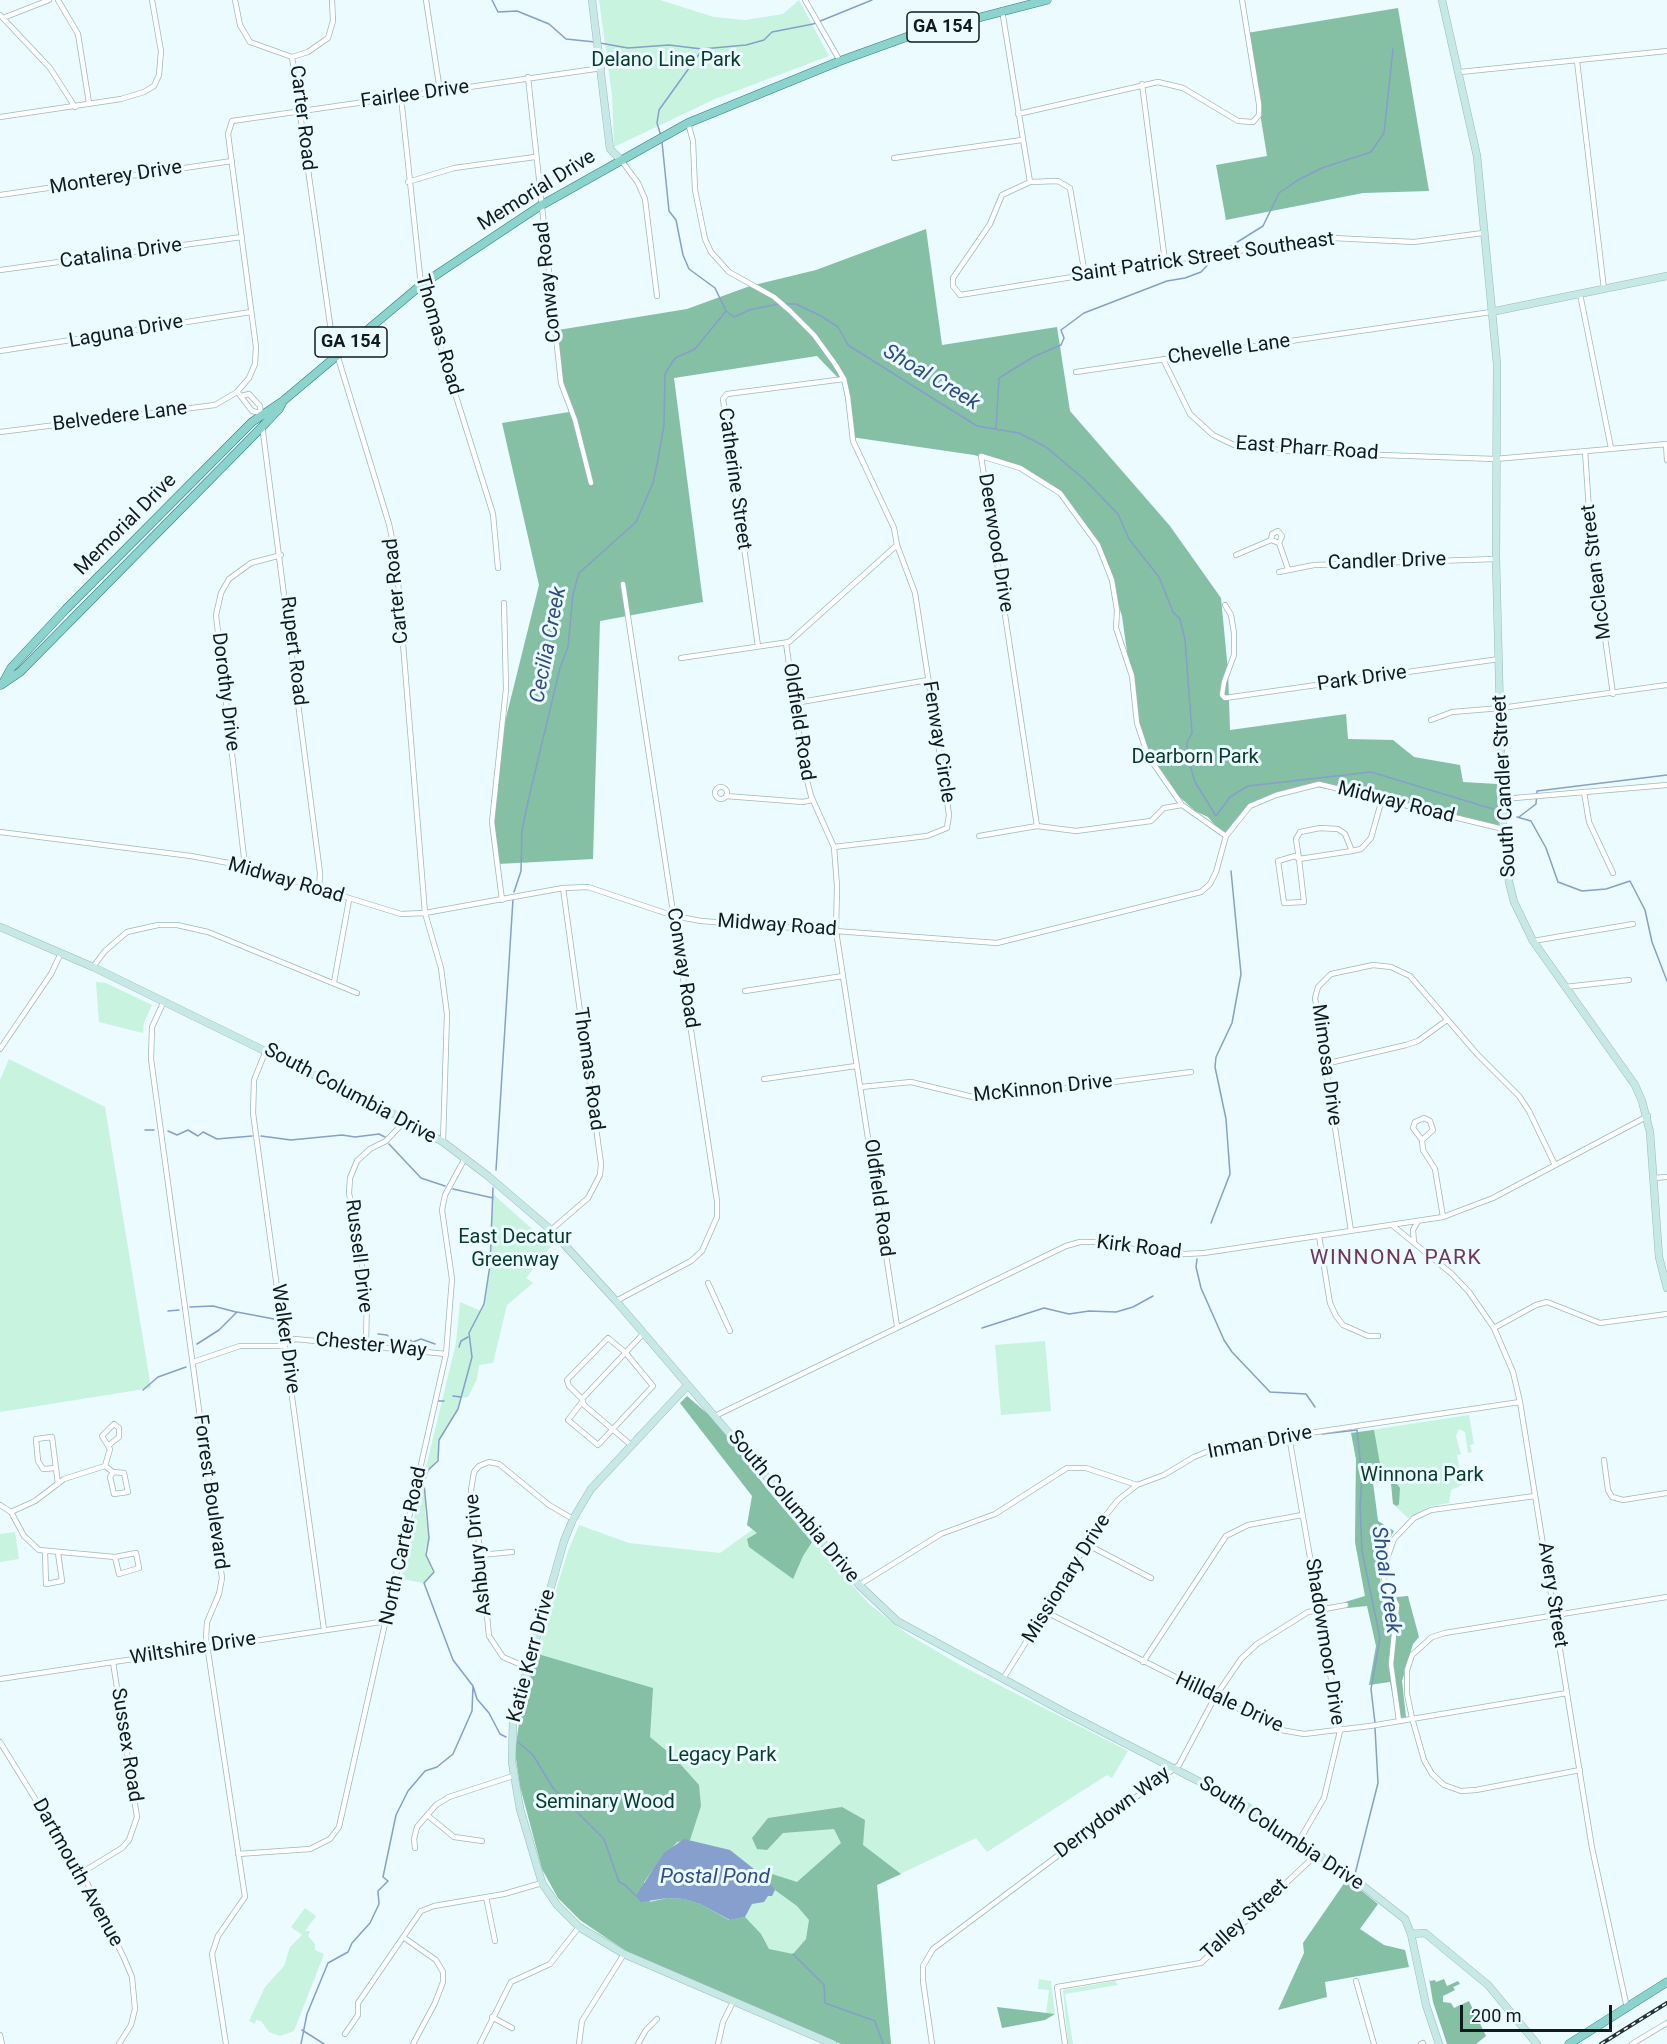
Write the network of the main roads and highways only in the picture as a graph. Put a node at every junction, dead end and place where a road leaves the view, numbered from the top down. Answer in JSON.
{"nodes":[{"id":1,"x":592,"y":0,"type":"edge"},
{"id":2,"x":1047,"y":0,"type":"edge"},
{"id":3,"x":1442,"y":0,"type":"edge"},
{"id":4,"x":621,"y":159,"type":"junction"},
{"id":5,"x":1667,"y":276,"type":"edge"},
{"id":6,"x":1491,"y":312,"type":"junction"},
{"id":7,"x":283,"y":401,"type":"junction"},
{"id":8,"x":1,"y":684,"type":"edge"},
{"id":9,"x":0,"y":927,"type":"edge"},
{"id":10,"x":1666,"y":1283,"type":"edge"},
{"id":11,"x":687,"y":1386,"type":"junction"},
{"id":12,"x":1411,"y":1934,"type":"junction"},
{"id":13,"x":1667,"y":1982,"type":"edge"},
{"id":14,"x":833,"y":2044,"type":"edge"},
{"id":15,"x":1439,"y":2044,"type":"edge"},
{"id":16,"x":1537,"y":2044,"type":"edge"},
{"id":17,"x":1569,"y":2044,"type":"edge"}],
"edges":[{"from":1,"to":4,"type":"main road"},
{"from":2,"to":4,"type":"main road","name":"Memorial Drive","number":"GA 154"},
{"from":3,"to":6,"type":"main road","name":"South Candler Street"},
{"from":4,"to":7,"type":"main road","name":"Memorial Drive","number":"GA 154"},
{"from":5,"to":6,"type":"main road"},
{"from":6,"to":10,"type":"main road","name":"South Candler Street"},
{"from":7,"to":8,"type":"main road","name":"Memorial Drive","number":"GA 154"},
{"from":7,"to":8,"type":"main road","name":"Memorial Drive","number":"GA 154"},
{"from":9,"to":11,"type":"main road","name":"South Columbia Drive"},
{"from":11,"to":12,"type":"main road","name":"South Columbia Drive"},
{"from":11,"to":14,"type":"main road","name":"Katie Kerr Drive"},
{"from":12,"to":15,"type":"main road"},
{"from":12,"to":16,"type":"main road"},
{"from":13,"to":17,"type":"main road"}]}
